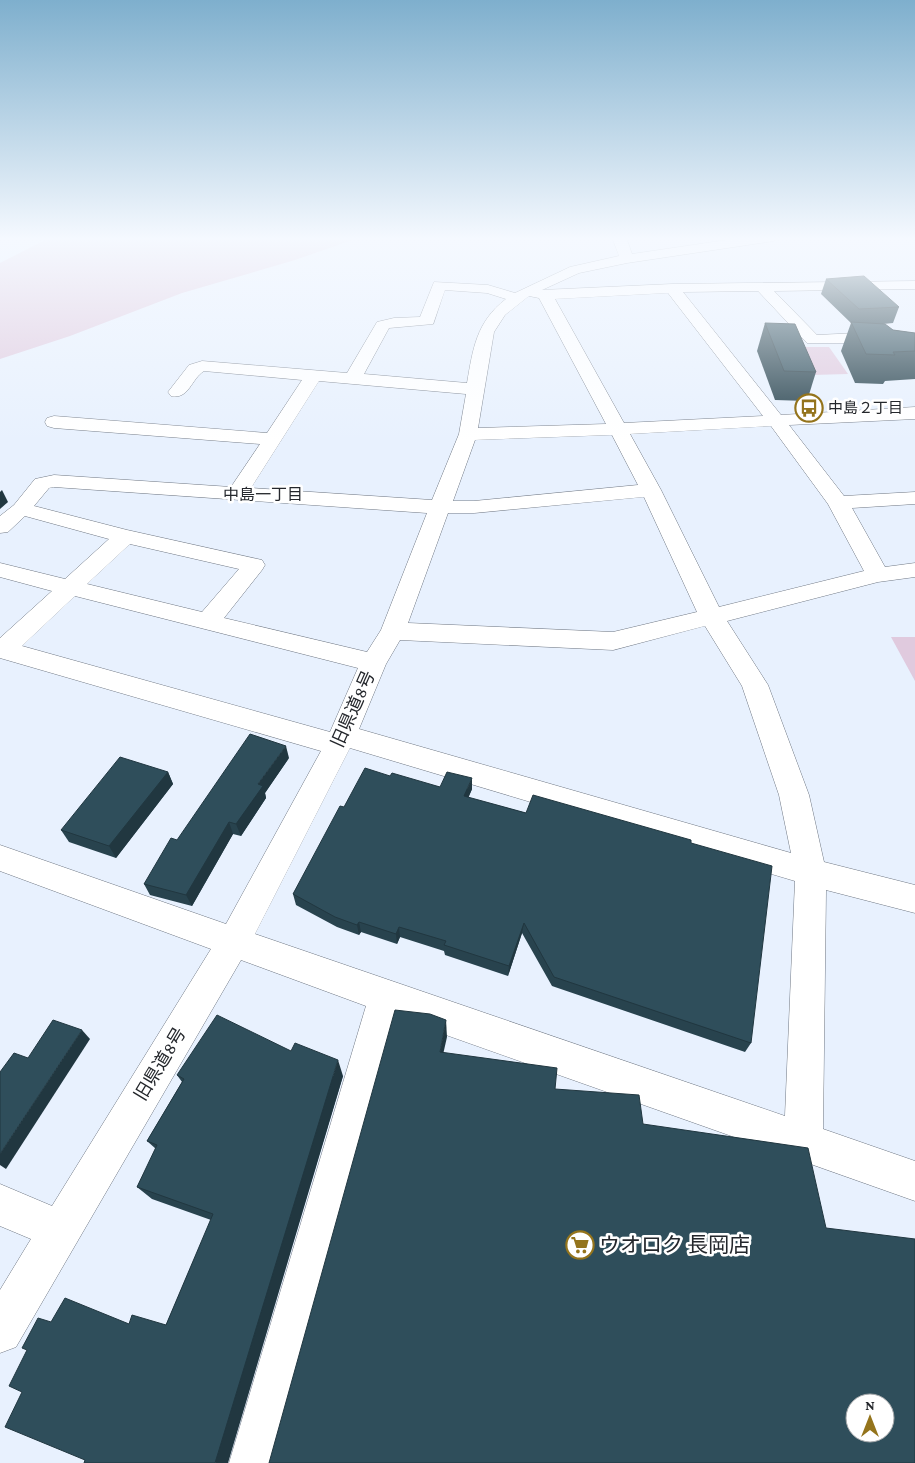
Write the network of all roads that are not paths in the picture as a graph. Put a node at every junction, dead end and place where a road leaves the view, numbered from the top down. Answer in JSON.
{"nodes":[{"id":1,"x":432,"y":305,"type":"edge"},
{"id":2,"x":507,"y":305,"type":"edge"},
{"id":3,"x":550,"y":305,"type":"edge"},
{"id":4,"x":686,"y":305,"type":"edge"},
{"id":5,"x":780,"y":305,"type":"edge"},
{"id":6,"x":915,"y":356,"type":"edge"},
{"id":7,"x":313,"y":376,"type":"junction"},
{"id":8,"x":353,"y":378,"type":"junction"},
{"id":9,"x":475,"y":389,"type":"junction"},
{"id":10,"x":177,"y":392,"type":"dead end"},
{"id":11,"x":913,"y":415,"type":"edge"},
{"id":12,"x":774,"y":420,"type":"junction"},
{"id":13,"x":54,"y":422,"type":"dead end"},
{"id":14,"x":616,"y":428,"type":"junction"},
{"id":15,"x":468,"y":434,"type":"junction"},
{"id":16,"x":274,"y":439,"type":"junction"},
{"id":17,"x":651,"y":490,"type":"junction"},
{"id":18,"x":237,"y":494,"type":"junction"},
{"id":19,"x":915,"y":498,"type":"edge"},
{"id":20,"x":838,"y":503,"type":"junction"},
{"id":21,"x":439,"y":507,"type":"junction"},
{"id":22,"x":21,"y":509,"type":"junction"},
{"id":23,"x":0,"y":527,"type":"edge"},
{"id":24,"x":125,"y":536,"type":"junction"},
{"id":25,"x":0,"y":570,"type":"edge"},
{"id":26,"x":915,"y":570,"type":"edge"},
{"id":27,"x":878,"y":575,"type":"junction"},
{"id":28,"x":69,"y":587,"type":"junction"},
{"id":29,"x":712,"y":617,"type":"junction"},
{"id":30,"x":206,"y":622,"type":"junction"},
{"id":31,"x":393,"y":631,"type":"junction"},
{"id":32,"x":4,"y":654,"type":"edge"},
{"id":33,"x":373,"y":663,"type":"junction"},
{"id":34,"x":341,"y":740,"type":"junction"},
{"id":35,"x":0,"y":858,"type":"edge"},
{"id":36,"x":811,"y":872,"type":"junction"},
{"id":37,"x":915,"y":899,"type":"edge"},
{"id":38,"x":233,"y":943,"type":"junction"},
{"id":39,"x":386,"y":997,"type":"junction"},
{"id":40,"x":803,"y":1142,"type":"junction"},
{"id":41,"x":915,"y":1181,"type":"edge"},
{"id":42,"x":0,"y":1205,"type":"edge"},
{"id":43,"x":61,"y":1231,"type":"junction"},
{"id":44,"x":0,"y":1331,"type":"edge"},
{"id":45,"x":253,"y":1463,"type":"edge"}],
"edges":[{"from":1,"to":8,"type":"street"},
{"from":2,"to":9,"type":"street","name":"旧県道8号"},
{"from":3,"to":14,"type":"street"},
{"from":4,"to":12,"type":"street"},
{"from":5,"to":6,"type":"street"},
{"from":7,"to":8,"type":"street"},
{"from":7,"to":10,"type":"street"},
{"from":7,"to":16,"type":"street"},
{"from":8,"to":9,"type":"street"},
{"from":9,"to":15,"type":"street","name":"旧県道8号"},
{"from":11,"to":12,"type":"street"},
{"from":12,"to":14,"type":"street"},
{"from":12,"to":20,"type":"street"},
{"from":13,"to":16,"type":"street"},
{"from":14,"to":15,"type":"street"},
{"from":14,"to":17,"type":"street"},
{"from":15,"to":21,"type":"street","name":"旧県道8号"},
{"from":16,"to":18,"type":"street"},
{"from":17,"to":21,"type":"street"},
{"from":17,"to":29,"type":"street"},
{"from":18,"to":21,"type":"street"},
{"from":18,"to":22,"type":"street"},
{"from":19,"to":20,"type":"street"},
{"from":20,"to":27,"type":"street"},
{"from":21,"to":31,"type":"street","name":"旧県道8号"},
{"from":22,"to":23,"type":"street"},
{"from":22,"to":24,"type":"street"},
{"from":24,"to":28,"type":"street"},
{"from":24,"to":30,"type":"street"},
{"from":25,"to":28,"type":"street"},
{"from":26,"to":27,"type":"street"},
{"from":27,"to":29,"type":"street"},
{"from":28,"to":30,"type":"street"},
{"from":28,"to":32,"type":"street"},
{"from":29,"to":31,"type":"street"},
{"from":29,"to":36,"type":"street"},
{"from":30,"to":33,"type":"street"},
{"from":31,"to":33,"type":"street","name":"旧県道8号"},
{"from":32,"to":34,"type":"street"},
{"from":33,"to":34,"type":"street","name":"旧県道8号"},
{"from":34,"to":36,"type":"street"},
{"from":34,"to":38,"type":"street","name":"旧県道8号"},
{"from":35,"to":38,"type":"street"},
{"from":36,"to":37,"type":"street"},
{"from":36,"to":40,"type":"street"},
{"from":38,"to":39,"type":"street"},
{"from":38,"to":43,"type":"street","name":"旧県道8号"},
{"from":39,"to":40,"type":"street"},
{"from":39,"to":45,"type":"street"},
{"from":40,"to":41,"type":"street"},
{"from":42,"to":43,"type":"street"},
{"from":43,"to":44,"type":"street","name":"旧県道8号"}]}
